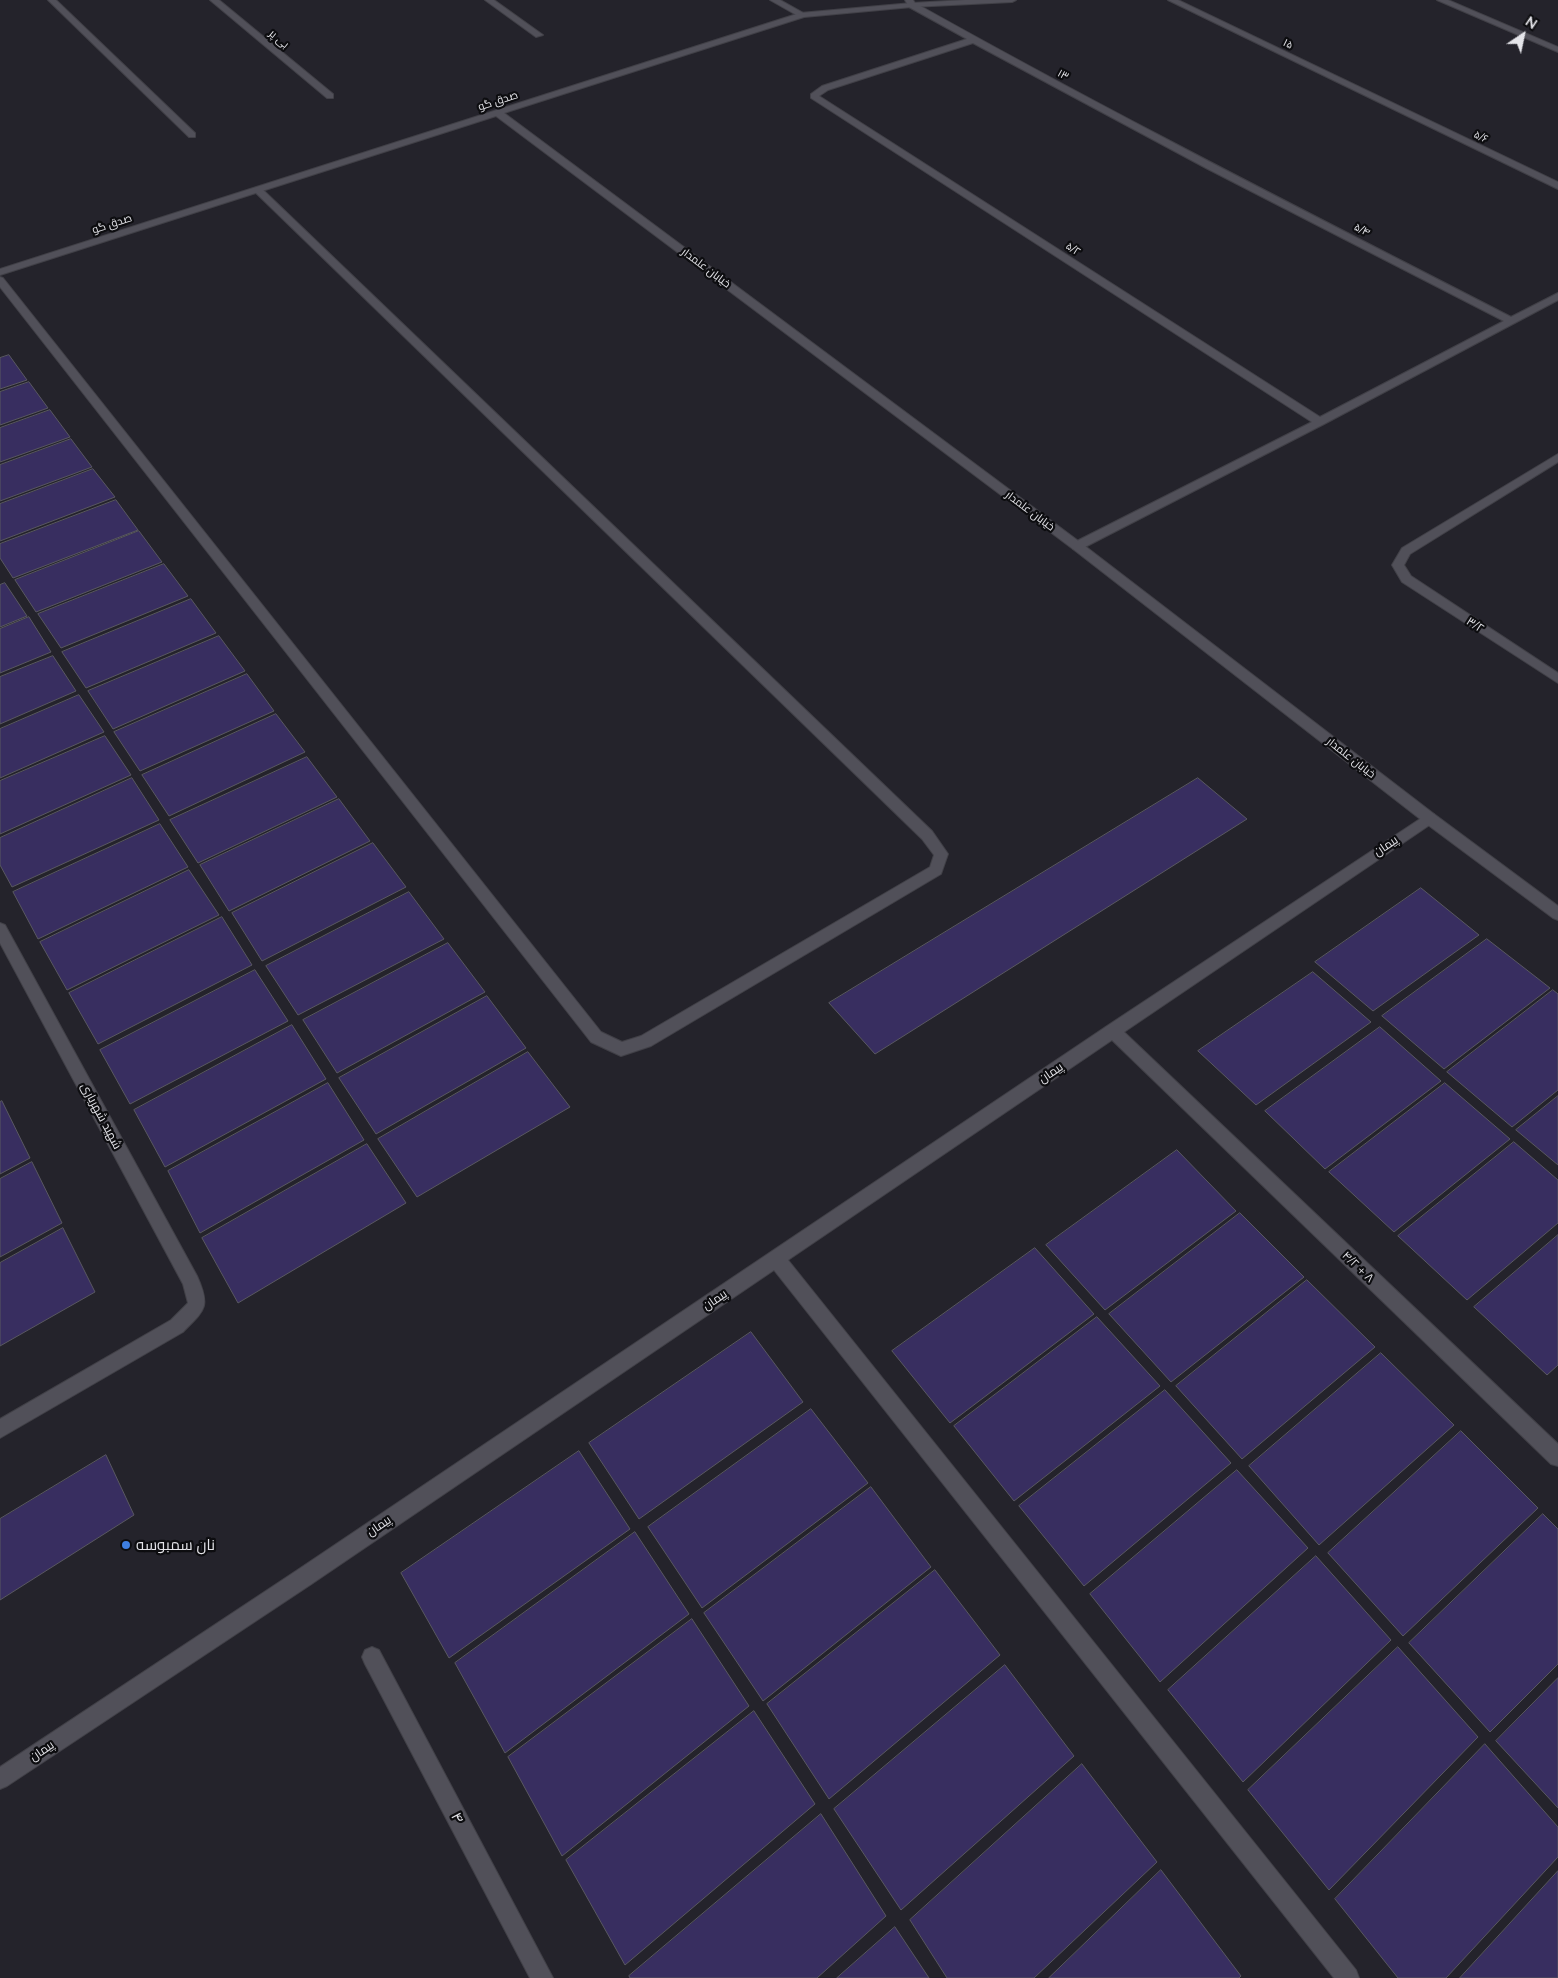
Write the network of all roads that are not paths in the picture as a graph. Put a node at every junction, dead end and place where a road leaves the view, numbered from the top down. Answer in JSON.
{"nodes":[{"id":1,"x":52,"y":0,"type":"edge"},
{"id":2,"x":214,"y":0,"type":"edge"},
{"id":3,"x":489,"y":0,"type":"edge"},
{"id":4,"x":774,"y":0,"type":"edge"},
{"id":5,"x":1012,"y":0,"type":"edge"},
{"id":6,"x":1172,"y":0,"type":"edge"},
{"id":7,"x":1441,"y":0,"type":"edge"},
{"id":8,"x":910,"y":3,"type":"edge"},
{"id":9,"x":803,"y":15,"type":"junction"},
{"id":10,"x":539,"y":35,"type":"dead end"},
{"id":11,"x":973,"y":40,"type":"junction"},
{"id":12,"x":1558,"y":50,"type":"edge"},
{"id":13,"x":330,"y":96,"type":"dead end"},
{"id":14,"x":1394,"y":108,"type":"joint"},
{"id":15,"x":498,"y":113,"type":"junction"},
{"id":16,"x":192,"y":135,"type":"dead end"},
{"id":17,"x":1204,"y":163,"type":"joint"},
{"id":18,"x":1558,"y":186,"type":"edge"},
{"id":19,"x":258,"y":190,"type":"junction"},
{"id":20,"x":0,"y":272,"type":"edge"},
{"id":21,"x":0,"y":280,"type":"edge"},
{"id":22,"x":1558,"y":296,"type":"edge"},
{"id":23,"x":1510,"y":320,"type":"junction"},
{"id":24,"x":1320,"y":422,"type":"junction"},
{"id":25,"x":1558,"y":457,"type":"edge"},
{"id":26,"x":1077,"y":546,"type":"junction"},
{"id":27,"x":1558,"y":679,"type":"edge"},
{"id":28,"x":1428,"y":818,"type":"junction"},
{"id":29,"x":1558,"y":914,"type":"edge"},
{"id":30,"x":0,"y":929,"type":"edge"},
{"id":31,"x":1112,"y":1031,"type":"junction"},
{"id":32,"x":776,"y":1259,"type":"junction"},
{"id":33,"x":0,"y":1429,"type":"edge"},
{"id":34,"x":1558,"y":1456,"type":"edge"},
{"id":35,"x":372,"y":1657,"type":"dead end"},
{"id":36,"x":0,"y":1779,"type":"edge"},
{"id":37,"x":542,"y":1978,"type":"edge"},
{"id":38,"x":1348,"y":1978,"type":"edge"}],
"edges":[{"from":1,"to":16,"type":"street"},
{"from":2,"to":13,"type":"street","name":"بی پر"},
{"from":3,"to":10,"type":"street"},
{"from":4,"to":9,"type":"street"},
{"from":5,"to":8,"type":"street","name":"صدق گو"},
{"from":6,"to":14,"type":"street","name":"۱۵"},
{"from":7,"to":12,"type":"street"},
{"from":8,"to":9,"type":"street","name":"صدق گو"},
{"from":8,"to":11,"type":"street","name":"۱۳"},
{"from":9,"to":15,"type":"street","name":"صدق گو"},
{"from":11,"to":17,"type":"street","name":"۱۳"},
{"from":11,"to":24,"type":"street","name":"۵/۲"},
{"from":14,"to":18,"type":"street","name":"۵/۶"},
{"from":15,"to":19,"type":"street","name":"صدق گو"},
{"from":15,"to":26,"type":"street","name":"خیابان علمدار"},
{"from":17,"to":23,"type":"street","name":"۵/۴"},
{"from":19,"to":20,"type":"street","name":"صدق گو"},
{"from":19,"to":21,"type":"street"},
{"from":22,"to":23,"type":"street"},
{"from":23,"to":24,"type":"street"},
{"from":24,"to":26,"type":"street"},
{"from":25,"to":27,"type":"street","name":"۳/۲"},
{"from":26,"to":28,"type":"street","name":"خیابان علمدار"},
{"from":28,"to":29,"type":"street","name":"خیابان علمدار"},
{"from":28,"to":31,"type":"street","name":"پیمان"},
{"from":30,"to":33,"type":"street","name":"شهید شهریاری"},
{"from":31,"to":32,"type":"street","name":"پیمان"},
{"from":31,"to":34,"type":"street","name":"۴/۲ + ۸"},
{"from":32,"to":36,"type":"street","name":"پیمان"},
{"from":32,"to":38,"type":"street"},
{"from":35,"to":37,"type":"street","name":"۴"}]}
